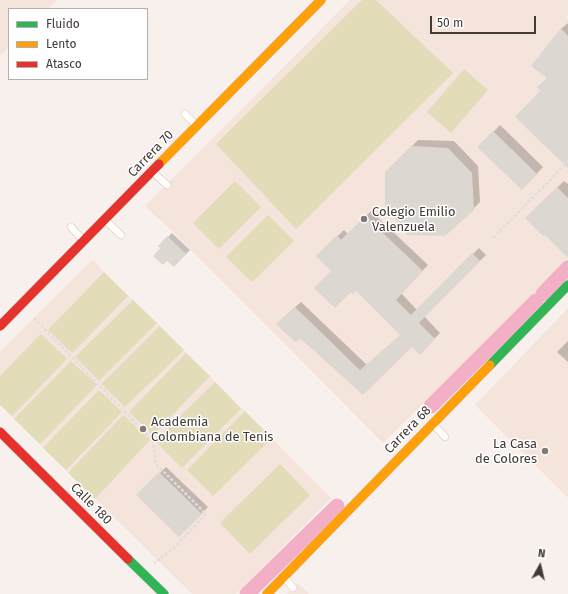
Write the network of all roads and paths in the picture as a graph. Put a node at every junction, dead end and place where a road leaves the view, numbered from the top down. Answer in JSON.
{"nodes":[{"id":1,"x":315,"y":2,"type":"edge"},
{"id":2,"x":185,"y":114,"type":"dead end"},
{"id":3,"x":197,"y":126,"type":"junction"},
{"id":4,"x":568,"y":162,"type":"edge"},
{"id":5,"x":152,"y":171,"type":"junction"},
{"id":6,"x":167,"y":185,"type":"dead end"},
{"id":7,"x":104,"y":220,"type":"junction"},
{"id":8,"x":71,"y":227,"type":"dead end"},
{"id":9,"x":121,"y":235,"type":"dead end"},
{"id":10,"x":493,"y":238,"type":"dead end"},
{"id":11,"x":84,"y":241,"type":"junction"},
{"id":12,"x":568,"y":285,"type":"edge"},
{"id":13,"x":34,"y":318,"type":"dead end"},
{"id":14,"x":0,"y":326,"type":"edge"},
{"id":15,"x":432,"y":424,"type":"junction"},
{"id":16,"x":0,"y":432,"type":"edge"},
{"id":17,"x":444,"y":437,"type":"dead end"},
{"id":18,"x":142,"y":572,"type":"junction"},
{"id":19,"x":284,"y":577,"type":"junction"},
{"id":20,"x":293,"y":588,"type":"dead end"},
{"id":21,"x":164,"y":594,"type":"edge"},
{"id":22,"x":267,"y":594,"type":"edge"}],
"edges":[{"from":1,"to":3,"type":"street","name":"Carrera 70"},
{"from":2,"to":3,"type":"lane"},
{"from":3,"to":5,"type":"street","name":"Carrera 70"},
{"from":4,"to":10,"type":"path"},
{"from":5,"to":6,"type":"lane"},
{"from":5,"to":7,"type":"street","name":"Carrera 70"},
{"from":7,"to":9,"type":"lane"},
{"from":7,"to":11,"type":"street","name":"Carrera 70"},
{"from":8,"to":11,"type":"lane"},
{"from":11,"to":14,"type":"street","name":"Carrera 70"},
{"from":12,"to":15,"type":"street","name":"Carrera 68"},
{"from":13,"to":18,"type":"path"},
{"from":15,"to":17,"type":"lane"},
{"from":15,"to":19,"type":"street","name":"Carrera 68"},
{"from":16,"to":18,"type":"street","name":"Calle 180"},
{"from":18,"to":21,"type":"street","name":"Calle 180"},
{"from":19,"to":20,"type":"lane"},
{"from":19,"to":22,"type":"street","name":"Carrera 68"}]}
